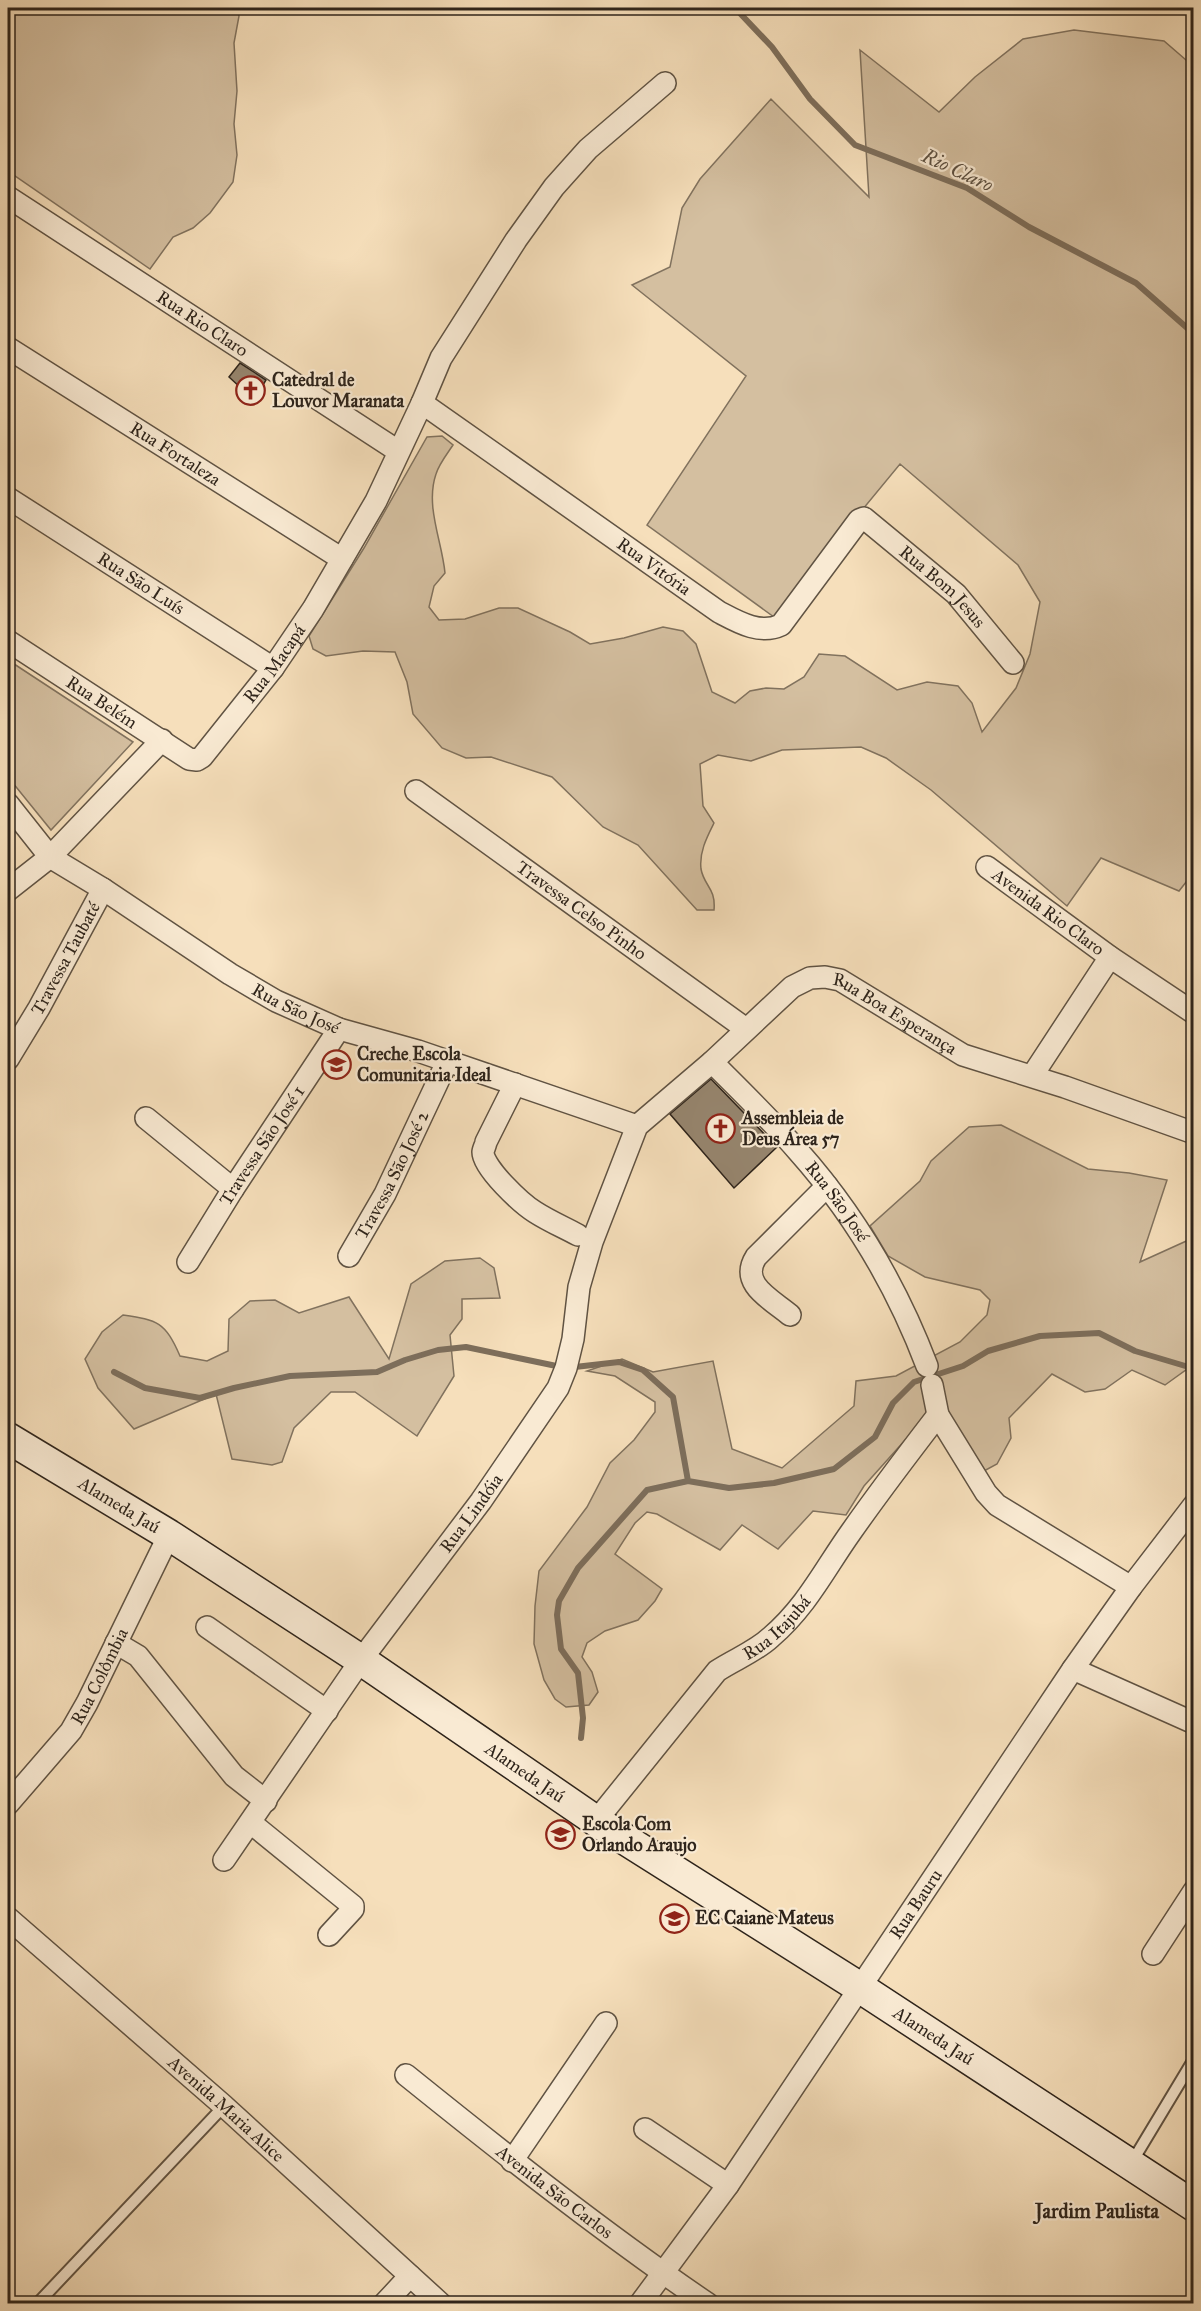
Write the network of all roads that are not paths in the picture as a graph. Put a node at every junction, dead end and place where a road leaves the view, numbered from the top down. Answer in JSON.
{"nodes":[{"id":1,"x":665,"y":83,"type":"dead end"},
{"id":2,"x":8,"y":197,"type":"edge"},
{"id":3,"x":8,"y":348,"type":"edge"},
{"id":4,"x":422,"y":404,"type":"junction"},
{"id":5,"x":398,"y":451,"type":"junction"},
{"id":6,"x":8,"y":498,"type":"edge"},
{"id":7,"x":864,"y":518,"type":"joint"},
{"id":8,"x":342,"y":559,"type":"junction"},
{"id":9,"x":8,"y":641,"type":"edge"},
{"id":10,"x":1013,"y":663,"type":"dead end"},
{"id":11,"x":273,"y":668,"type":"junction"},
{"id":12,"x":162,"y":740,"type":"junction"},
{"id":13,"x":197,"y":760,"type":"joint"},
{"id":14,"x":416,"y":791,"type":"dead end"},
{"id":15,"x":8,"y":804,"type":"edge"},
{"id":16,"x":50,"y":857,"type":"junction"},
{"id":17,"x":987,"y":867,"type":"dead end"},
{"id":18,"x":103,"y":889,"type":"junction"},
{"id":19,"x":8,"y":891,"type":"edge"},
{"id":20,"x":1110,"y":957,"type":"junction"},
{"id":21,"x":1194,"y":1013,"type":"edge"},
{"id":22,"x":339,"y":1029,"type":"junction"},
{"id":23,"x":746,"y":1029,"type":"junction"},
{"id":24,"x":8,"y":1059,"type":"edge"},
{"id":25,"x":447,"y":1062,"type":"junction"},
{"id":26,"x":712,"y":1062,"type":"junction"},
{"id":27,"x":1032,"y":1076,"type":"junction"},
{"id":28,"x":515,"y":1084,"type":"junction"},
{"id":29,"x":146,"y":1118,"type":"dead end"},
{"id":30,"x":637,"y":1126,"type":"junction"},
{"id":31,"x":1194,"y":1133,"type":"edge"},
{"id":32,"x":827,"y":1186,"type":"junction"},
{"id":33,"x":233,"y":1189,"type":"junction"},
{"id":34,"x":578,"y":1235,"type":"dead end"},
{"id":35,"x":350,"y":1256,"type":"dead end"},
{"id":36,"x":188,"y":1262,"type":"dead end"},
{"id":37,"x":790,"y":1315,"type":"dead end"},
{"id":38,"x":938,"y":1416,"type":"junction"},
{"id":39,"x":8,"y":1438,"type":"edge"},
{"id":40,"x":1194,"y":1505,"type":"edge"},
{"id":41,"x":169,"y":1535,"type":"junction"},
{"id":42,"x":1131,"y":1587,"type":"junction"},
{"id":43,"x":207,"y":1627,"type":"dead end"},
{"id":44,"x":116,"y":1643,"type":"junction"},
{"id":45,"x":361,"y":1660,"type":"junction"},
{"id":46,"x":1073,"y":1669,"type":"junction"},
{"id":47,"x":327,"y":1711,"type":"junction"},
{"id":48,"x":1194,"y":1723,"type":"edge"},
{"id":49,"x":266,"y":1801,"type":"junction"},
{"id":50,"x":8,"y":1804,"type":"edge"},
{"id":51,"x":596,"y":1821,"type":"junction"},
{"id":52,"x":251,"y":1823,"type":"junction"},
{"id":53,"x":224,"y":1860,"type":"dead end"},
{"id":54,"x":1194,"y":1891,"type":"edge"},
{"id":55,"x":8,"y":1918,"type":"edge"},
{"id":56,"x":329,"y":1935,"type":"dead end"},
{"id":57,"x":1153,"y":1954,"type":"dead end"},
{"id":58,"x":859,"y":1987,"type":"junction"},
{"id":59,"x":606,"y":2023,"type":"dead end"},
{"id":60,"x":1194,"y":2060,"type":"edge"},
{"id":61,"x":406,"y":2075,"type":"dead end"},
{"id":62,"x":224,"y":2106,"type":"junction"},
{"id":63,"x":645,"y":2129,"type":"dead end"},
{"id":64,"x":512,"y":2161,"type":"junction"},
{"id":65,"x":1131,"y":2165,"type":"junction"},
{"id":66,"x":728,"y":2185,"type":"junction"},
{"id":67,"x":1194,"y":2206,"type":"edge"},
{"id":68,"x":664,"y":2274,"type":"junction"},
{"id":69,"x":410,"y":2276,"type":"junction"},
{"id":70,"x":37,"y":2304,"type":"edge"},
{"id":71,"x":384,"y":2304,"type":"edge"},
{"id":72,"x":441,"y":2304,"type":"edge"},
{"id":73,"x":640,"y":2304,"type":"edge"},
{"id":74,"x":708,"y":2304,"type":"edge"}],
"edges":[{"from":1,"to":4,"type":"street"},
{"from":2,"to":5,"type":"street","name":"Rua Rio Claro"},
{"from":3,"to":8,"type":"street","name":"Rua Fortaleza"},
{"from":4,"to":5,"type":"street"},
{"from":4,"to":7,"type":"street","name":"Rua Vitória"},
{"from":5,"to":8,"type":"street"},
{"from":6,"to":11,"type":"street","name":"Rua São Luís"},
{"from":7,"to":10,"type":"street","name":"Rua Bom Jesus"},
{"from":8,"to":11,"type":"street","name":"Rua Macapá"},
{"from":9,"to":12,"type":"street","name":"Rua Belém"},
{"from":11,"to":13,"type":"street","name":"Rua Macapá"},
{"from":12,"to":13,"type":"street","name":"Rua Belém"},
{"from":12,"to":16,"type":"street"},
{"from":14,"to":23,"type":"street","name":"Travessa Celso Pinho"},
{"from":15,"to":16,"type":"street"},
{"from":16,"to":18,"type":"street","name":"Rua São José"},
{"from":16,"to":19,"type":"street"},
{"from":17,"to":20,"type":"street","name":"Avenida Rio Claro"},
{"from":18,"to":22,"type":"street","name":"Rua São José"},
{"from":18,"to":24,"type":"street","name":"Travessa Taubaté"},
{"from":20,"to":21,"type":"street","name":"Avenida Rio Claro"},
{"from":20,"to":27,"type":"street","name":"Avenida Rio Claro"},
{"from":22,"to":25,"type":"street","name":"Rua São José"},
{"from":22,"to":33,"type":"street","name":"Travessa São José 1"},
{"from":23,"to":26,"type":"street","name":"Rua Boa Esperança"},
{"from":23,"to":27,"type":"street","name":"Rua Boa Esperança"},
{"from":25,"to":28,"type":"street","name":"Rua São José"},
{"from":25,"to":35,"type":"street","name":"Travessa São José 2"},
{"from":26,"to":30,"type":"street","name":"Rua Boa Esperança"},
{"from":26,"to":32,"type":"street","name":"Rua São José"},
{"from":27,"to":31,"type":"street","name":"Rua Boa Esperança"},
{"from":28,"to":30,"type":"street","name":"Rua São José"},
{"from":28,"to":34,"type":"street"},
{"from":29,"to":33,"type":"street"},
{"from":30,"to":45,"type":"street","name":"Rua Lindóia"},
{"from":32,"to":37,"type":"street"},
{"from":32,"to":38,"type":"street","name":"Rua São José"},
{"from":33,"to":36,"type":"street","name":"Travessa São José 1"},
{"from":38,"to":42,"type":"street","name":"Rua São José"},
{"from":38,"to":51,"type":"street","name":"Rua Itajubá"},
{"from":39,"to":41,"type":"main road","name":"Alameda Jaú"},
{"from":40,"to":42,"type":"street","name":"Rua Bauru"},
{"from":41,"to":44,"type":"street","name":"Rua Colômbia"},
{"from":41,"to":45,"type":"main road","name":"Alameda Jaú"},
{"from":42,"to":46,"type":"street","name":"Rua Bauru"},
{"from":43,"to":47,"type":"street"},
{"from":44,"to":49,"type":"street"},
{"from":44,"to":50,"type":"street","name":"Rua Colômbia"},
{"from":45,"to":47,"type":"street","name":"Rua Lindóia"},
{"from":45,"to":51,"type":"main road","name":"Alameda Jaú"},
{"from":46,"to":48,"type":"street"},
{"from":46,"to":58,"type":"street","name":"Rua Bauru"},
{"from":47,"to":49,"type":"street","name":"Rua Lindóia"},
{"from":49,"to":52,"type":"street","name":"Rua Lindóia"},
{"from":51,"to":58,"type":"main road","name":"Alameda Jaú"},
{"from":52,"to":53,"type":"street","name":"Rua Lindóia"},
{"from":52,"to":56,"type":"street"},
{"from":54,"to":57,"type":"street"},
{"from":55,"to":62,"type":"street","name":"Avenida Maria Alice"},
{"from":58,"to":65,"type":"main road","name":"Alameda Jaú"},
{"from":58,"to":66,"type":"street","name":"Rua Bauru"},
{"from":59,"to":64,"type":"street"},
{"from":60,"to":65,"type":"lane"},
{"from":61,"to":64,"type":"street","name":"Avenida São Carlos"},
{"from":62,"to":69,"type":"street","name":"Avenida Maria Alice"},
{"from":62,"to":70,"type":"lane"},
{"from":63,"to":66,"type":"street"},
{"from":64,"to":68,"type":"street","name":"Avenida São Carlos"},
{"from":65,"to":67,"type":"main road","name":"Alameda Jaú"},
{"from":66,"to":68,"type":"street","name":"Rua Bauru"},
{"from":68,"to":73,"type":"street","name":"Rua Bauru"},
{"from":68,"to":74,"type":"street","name":"Avenida São Carlos"},
{"from":69,"to":71,"type":"street"},
{"from":69,"to":72,"type":"street","name":"Avenida Maria Alice"}]}
